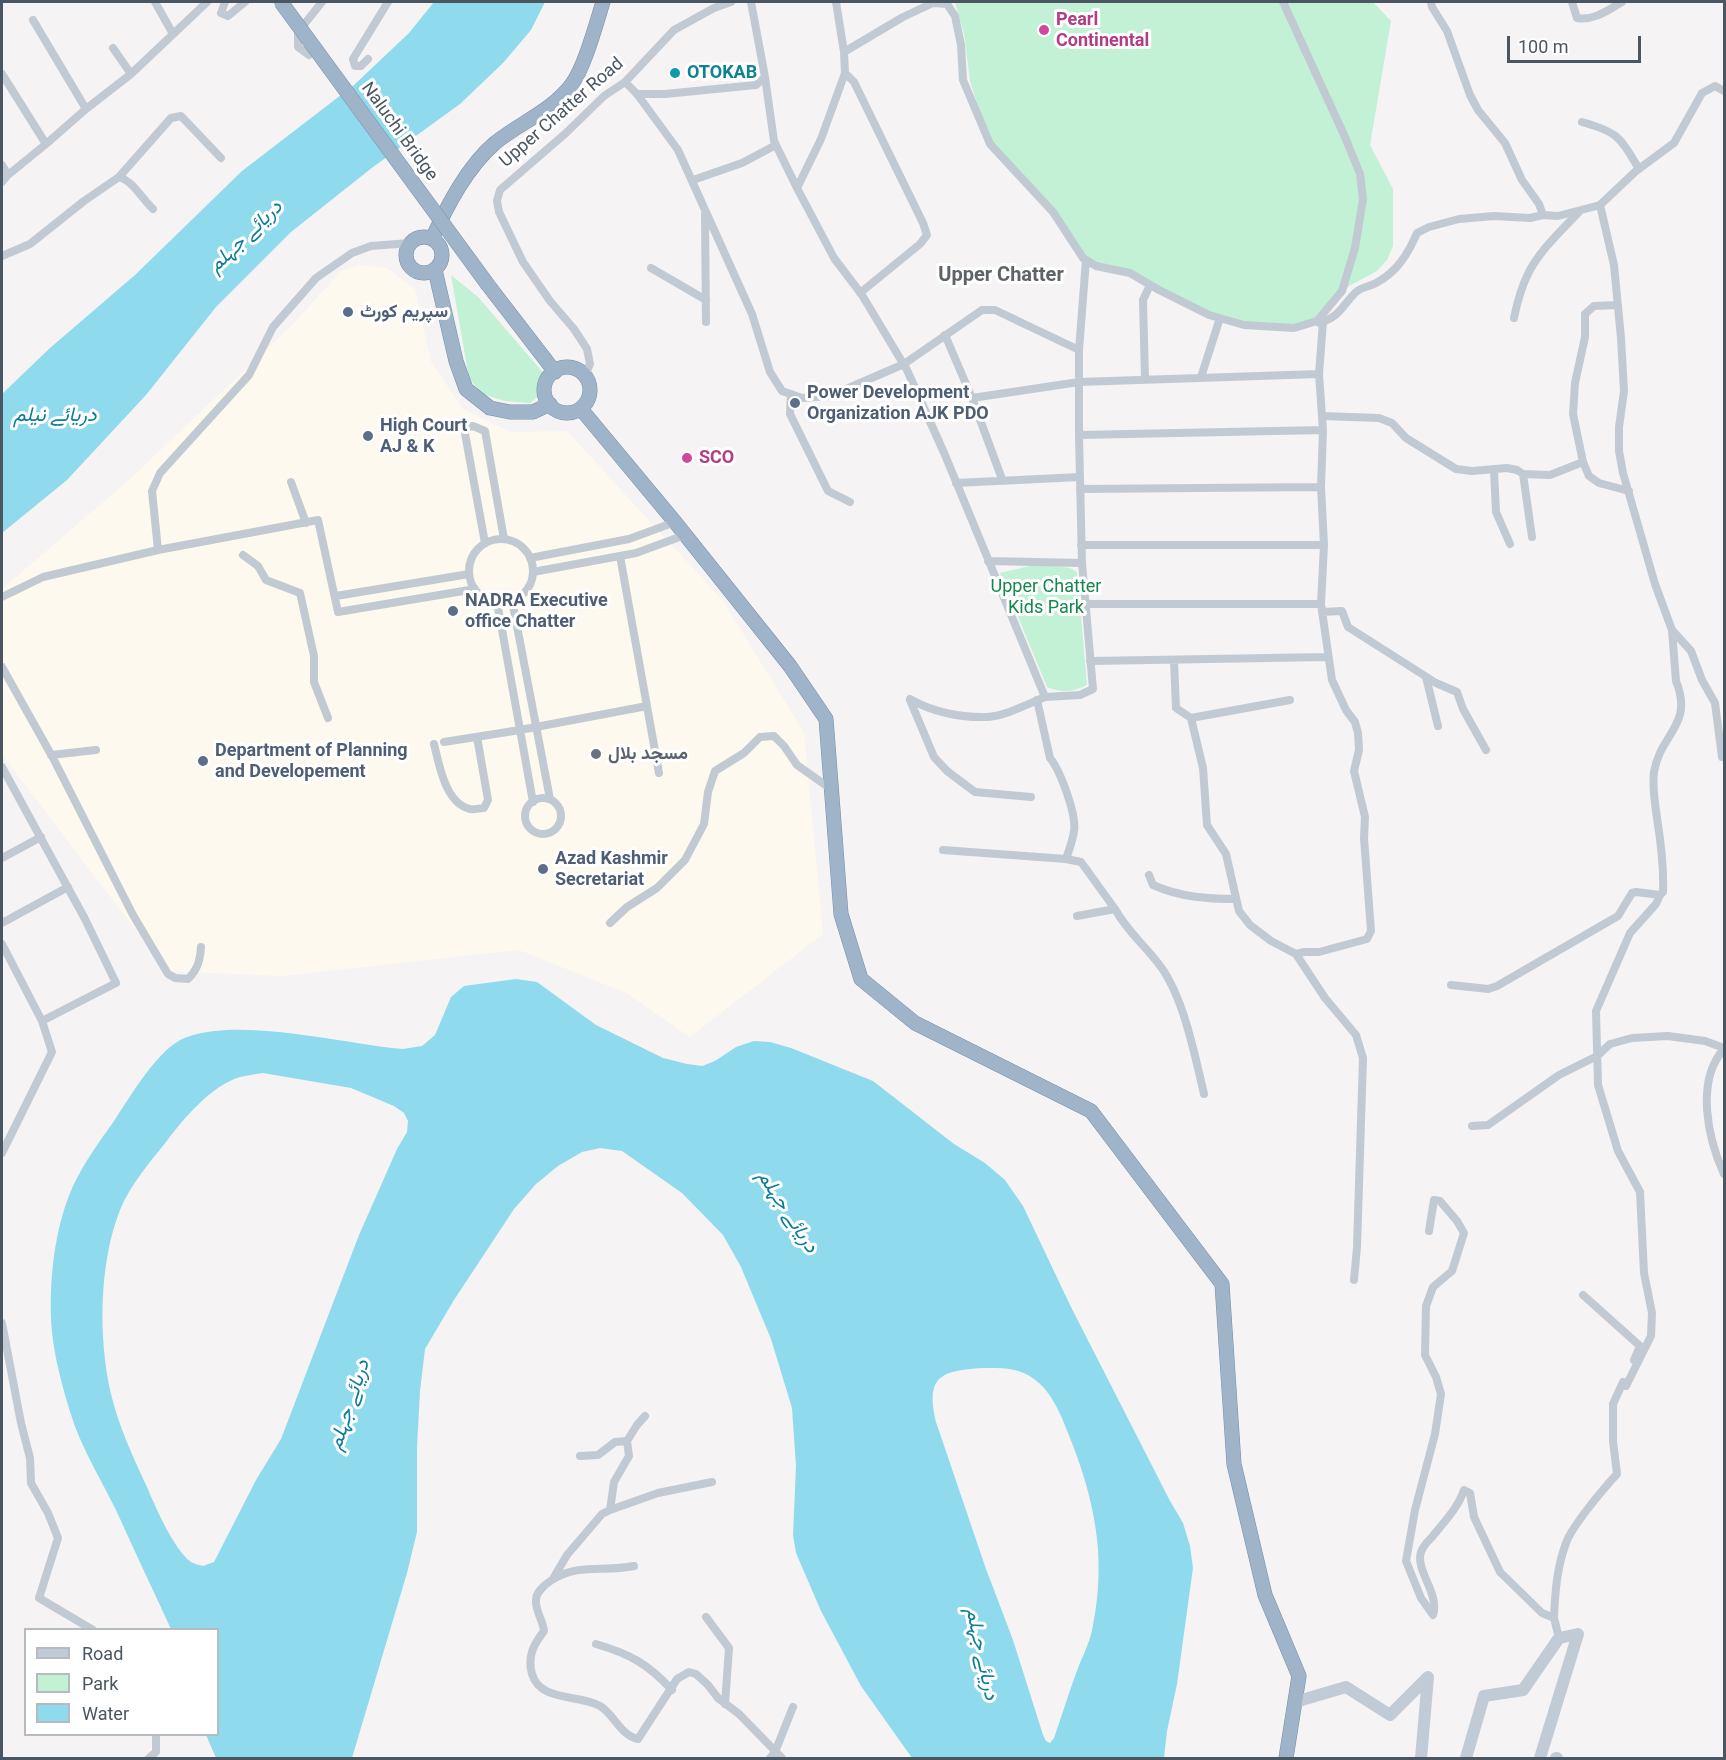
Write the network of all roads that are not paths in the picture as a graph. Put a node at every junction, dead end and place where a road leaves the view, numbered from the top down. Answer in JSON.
{"nodes":[{"id":1,"x":155,"y":2,"type":"edge"},
{"id":2,"x":207,"y":2,"type":"edge"},
{"id":3,"x":225,"y":2,"type":"edge"},
{"id":4,"x":245,"y":2,"type":"edge"},
{"id":5,"x":281,"y":2,"type":"edge"},
{"id":6,"x":322,"y":2,"type":"edge"},
{"id":7,"x":388,"y":2,"type":"edge"},
{"id":8,"x":603,"y":2,"type":"edge"},
{"id":9,"x":730,"y":2,"type":"edge"},
{"id":10,"x":751,"y":2,"type":"edge"},
{"id":11,"x":836,"y":2,"type":"edge"},
{"id":12,"x":1283,"y":2,"type":"edge"},
{"id":13,"x":1431,"y":2,"type":"edge"},
{"id":14,"x":1572,"y":2,"type":"edge"},
{"id":15,"x":1622,"y":2,"type":"edge"},
{"id":16,"x":926,"y":4,"type":"edge"},
{"id":17,"x":33,"y":20,"type":"dead end"},
{"id":18,"x":173,"y":34,"type":"junction"},
{"id":19,"x":113,"y":48,"type":"dead end"},
{"id":20,"x":844,"y":52,"type":"junction"},
{"id":21,"x":309,"y":55,"type":"dead end"},
{"id":22,"x":368,"y":59,"type":"dead end"},
{"id":23,"x":846,"y":73,"type":"junction"},
{"id":24,"x":2,"y":74,"type":"edge"},
{"id":25,"x":131,"y":74,"type":"junction"},
{"id":26,"x":765,"y":77,"type":"junction"},
{"id":27,"x":625,"y":82,"type":"junction"},
{"id":28,"x":1725,"y":91,"type":"edge"},
{"id":29,"x":637,"y":94,"type":"junction"},
{"id":30,"x":86,"y":109,"type":"junction"},
{"id":31,"x":1582,"y":122,"type":"dead end"},
{"id":32,"x":46,"y":144,"type":"junction"},
{"id":33,"x":776,"y":145,"type":"junction"},
{"id":34,"x":221,"y":158,"type":"dead end"},
{"id":35,"x":2,"y":165,"type":"edge"},
{"id":36,"x":1639,"y":169,"type":"junction"},
{"id":37,"x":119,"y":177,"type":"junction"},
{"id":38,"x":5,"y":178,"type":"edge"},
{"id":39,"x":693,"y":180,"type":"junction"},
{"id":40,"x":797,"y":188,"type":"junction"},
{"id":41,"x":1599,"y":205,"type":"junction"},
{"id":42,"x":705,"y":207,"type":"junction"},
{"id":43,"x":153,"y":209,"type":"dead end"},
{"id":44,"x":1578,"y":212,"type":"junction"},
{"id":45,"x":1543,"y":215,"type":"junction"},
{"id":46,"x":432,"y":239,"type":"junction"},
{"id":47,"x":410,"y":243,"type":"junction"},
{"id":48,"x":2,"y":256,"type":"edge"},
{"id":49,"x":1086,"y":260,"type":"junction"},
{"id":50,"x":651,"y":268,"type":"dead end"},
{"id":51,"x":435,"y":270,"type":"junction"},
{"id":52,"x":1150,"y":285,"type":"junction"},
{"id":53,"x":860,"y":292,"type":"junction"},
{"id":54,"x":706,"y":300,"type":"junction"},
{"id":55,"x":1618,"y":305,"type":"junction"},
{"id":56,"x":1220,"y":318,"type":"junction"},
{"id":57,"x":1514,"y":318,"type":"dead end"},
{"id":58,"x":706,"y":322,"type":"dead end"},
{"id":59,"x":1323,"y":322,"type":"junction"},
{"id":60,"x":1304,"y":325,"type":"junction"},
{"id":61,"x":945,"y":335,"type":"junction"},
{"id":62,"x":1079,"y":350,"type":"junction"},
{"id":63,"x":904,"y":364,"type":"junction"},
{"id":64,"x":555,"y":372,"type":"junction"},
{"id":65,"x":1319,"y":374,"type":"junction"},
{"id":66,"x":585,"y":375,"type":"junction"},
{"id":67,"x":1201,"y":377,"type":"junction"},
{"id":68,"x":1145,"y":379,"type":"junction"},
{"id":69,"x":1079,"y":382,"type":"junction"},
{"id":70,"x":791,"y":394,"type":"junction"},
{"id":71,"x":972,"y":398,"type":"junction"},
{"id":72,"x":550,"y":404,"type":"junction"},
{"id":73,"x":581,"y":409,"type":"junction"},
{"id":74,"x":1322,"y":416,"type":"junction"},
{"id":75,"x":1323,"y":430,"type":"junction"},
{"id":76,"x":1079,"y":435,"type":"junction"},
{"id":77,"x":1583,"y":462,"type":"junction"},
{"id":78,"x":1494,"y":470,"type":"junction"},
{"id":79,"x":1523,"y":474,"type":"junction"},
{"id":80,"x":1080,"y":477,"type":"junction"},
{"id":81,"x":1002,"y":479,"type":"junction"},
{"id":82,"x":291,"y":482,"type":"dead end"},
{"id":83,"x":956,"y":483,"type":"junction"},
{"id":84,"x":1321,"y":487,"type":"junction"},
{"id":85,"x":1080,"y":489,"type":"junction"},
{"id":86,"x":1629,"y":491,"type":"junction"},
{"id":87,"x":850,"y":502,"type":"dead end"},
{"id":88,"x":306,"y":522,"type":"junction"},
{"id":89,"x":675,"y":522,"type":"junction"},
{"id":90,"x":685,"y":535,"type":"junction"},
{"id":91,"x":1532,"y":537,"type":"dead end"},
{"id":92,"x":504,"y":539,"type":"junction"},
{"id":93,"x":485,"y":543,"type":"junction"},
{"id":94,"x":1510,"y":544,"type":"dead end"},
{"id":95,"x":1081,"y":545,"type":"junction"},
{"id":96,"x":1324,"y":545,"type":"junction"},
{"id":97,"x":158,"y":550,"type":"junction"},
{"id":98,"x":243,"y":555,"type":"dead end"},
{"id":99,"x":620,"y":556,"type":"junction"},
{"id":100,"x":530,"y":558,"type":"junction"},
{"id":101,"x":988,"y":561,"type":"junction"},
{"id":102,"x":1082,"y":563,"type":"junction"},
{"id":103,"x":533,"y":572,"type":"junction"},
{"id":104,"x":469,"y":574,"type":"junction"},
{"id":105,"x":475,"y":588,"type":"junction"},
{"id":106,"x":336,"y":596,"type":"junction"},
{"id":107,"x":2,"y":597,"type":"edge"},
{"id":108,"x":512,"y":600,"type":"junction"},
{"id":109,"x":497,"y":602,"type":"junction"},
{"id":110,"x":1085,"y":604,"type":"junction"},
{"id":111,"x":1321,"y":608,"type":"junction"},
{"id":112,"x":1672,"y":630,"type":"junction"},
{"id":113,"x":1328,"y":657,"type":"junction"},
{"id":114,"x":1174,"y":660,"type":"junction"},
{"id":115,"x":1090,"y":661,"type":"junction"},
{"id":116,"x":2,"y":667,"type":"edge"},
{"id":117,"x":1426,"y":677,"type":"junction"},
{"id":118,"x":1041,"y":698,"type":"junction"},
{"id":119,"x":1290,"y":700,"type":"dead end"},
{"id":120,"x":647,"y":706,"type":"junction"},
{"id":121,"x":328,"y":718,"type":"dead end"},
{"id":122,"x":1191,"y":718,"type":"junction"},
{"id":123,"x":1438,"y":726,"type":"dead end"},
{"id":124,"x":536,"y":727,"type":"junction"},
{"id":125,"x":520,"y":730,"type":"junction"},
{"id":126,"x":477,"y":737,"type":"junction"},
{"id":127,"x":444,"y":742,"type":"dead end"},
{"id":128,"x":434,"y":744,"type":"dead end"},
{"id":129,"x":96,"y":750,"type":"dead end"},
{"id":130,"x":1486,"y":750,"type":"dead end"},
{"id":131,"x":1725,"y":754,"type":"edge"},
{"id":132,"x":51,"y":755,"type":"junction"},
{"id":133,"x":2,"y":767,"type":"edge"},
{"id":134,"x":659,"y":773,"type":"dead end"},
{"id":135,"x":12,"y":785,"type":"junction"},
{"id":136,"x":831,"y":789,"type":"junction"},
{"id":137,"x":2,"y":791,"type":"edge"},
{"id":138,"x":1031,"y":797,"type":"dead end"},
{"id":139,"x":550,"y":800,"type":"junction"},
{"id":140,"x":533,"y":802,"type":"junction"},
{"id":141,"x":41,"y":837,"type":"junction"},
{"id":142,"x":943,"y":850,"type":"dead end"},
{"id":143,"x":2,"y":858,"type":"edge"},
{"id":144,"x":1066,"y":859,"type":"junction"},
{"id":145,"x":1149,"y":875,"type":"dead end"},
{"id":146,"x":68,"y":887,"type":"junction"},
{"id":147,"x":1660,"y":895,"type":"junction"},
{"id":148,"x":1236,"y":899,"type":"junction"},
{"id":149,"x":1115,"y":909,"type":"junction"},
{"id":150,"x":1077,"y":916,"type":"dead end"},
{"id":151,"x":2,"y":923,"type":"edge"},
{"id":152,"x":609,"y":923,"type":"dead end"},
{"id":153,"x":2,"y":945,"type":"edge"},
{"id":154,"x":201,"y":947,"type":"dead end"},
{"id":155,"x":1296,"y":954,"type":"junction"},
{"id":156,"x":1451,"y":985,"type":"dead end"},
{"id":157,"x":42,"y":1021,"type":"junction"},
{"id":158,"x":1725,"y":1049,"type":"edge"},
{"id":159,"x":1597,"y":1056,"type":"junction"},
{"id":160,"x":1204,"y":1094,"type":"dead end"},
{"id":161,"x":1472,"y":1126,"type":"dead end"},
{"id":162,"x":2,"y":1153,"type":"edge"},
{"id":163,"x":1725,"y":1174,"type":"edge"},
{"id":164,"x":1429,"y":1232,"type":"dead end"},
{"id":165,"x":1354,"y":1280,"type":"dead end"},
{"id":166,"x":1582,"y":1294,"type":"dead end"},
{"id":167,"x":2,"y":1323,"type":"edge"},
{"id":168,"x":1622,"y":1385,"type":"junction"},
{"id":169,"x":645,"y":1416,"type":"dead end"},
{"id":170,"x":627,"y":1441,"type":"junction"},
{"id":171,"x":580,"y":1456,"type":"dead end"},
{"id":172,"x":712,"y":1482,"type":"dead end"},
{"id":173,"x":609,"y":1510,"type":"junction"},
{"id":174,"x":634,"y":1566,"type":"dead end"},
{"id":175,"x":552,"y":1580,"type":"junction"},
{"id":176,"x":706,"y":1617,"type":"dead end"},
{"id":177,"x":1554,"y":1618,"type":"junction"},
{"id":178,"x":91,"y":1628,"type":"edge"},
{"id":179,"x":1558,"y":1638,"type":"junction"},
{"id":180,"x":596,"y":1644,"type":"dead end"},
{"id":181,"x":672,"y":1689,"type":"junction"},
{"id":182,"x":1295,"y":1702,"type":"junction"},
{"id":183,"x":725,"y":1704,"type":"junction"},
{"id":184,"x":793,"y":1707,"type":"dead end"},
{"id":185,"x":156,"y":1736,"type":"edge"},
{"id":186,"x":776,"y":1756,"type":"edge"},
{"id":187,"x":149,"y":1758,"type":"edge"},
{"id":188,"x":1286,"y":1758,"type":"edge"},
{"id":189,"x":1421,"y":1758,"type":"edge"},
{"id":190,"x":1466,"y":1758,"type":"edge"},
{"id":191,"x":1540,"y":1758,"type":"edge"}],
"edges":[{"from":1,"to":18,"type":"street"},
{"from":2,"to":18,"type":"street"},
{"from":3,"to":4,"type":"street"},
{"from":5,"to":64,"type":"highway","name":"Naluchi Bridge","bridge":true},
{"from":6,"to":21,"type":"street"},
{"from":7,"to":22,"type":"street"},
{"from":8,"to":46,"type":"highway"},
{"from":9,"to":27,"type":"street","name":"Upper Chatter Road"},
{"from":10,"to":26,"type":"street"},
{"from":11,"to":20,"type":"street"},
{"from":12,"to":60,"type":"street"},
{"from":13,"to":45,"type":"street"},
{"from":14,"to":15,"type":"street"},
{"from":16,"to":20,"type":"street"},
{"from":16,"to":49,"type":"street"},
{"from":17,"to":30,"type":"street"},
{"from":18,"to":25,"type":"street"},
{"from":19,"to":25,"type":"street"},
{"from":20,"to":23,"type":"street"},
{"from":23,"to":40,"type":"street"},
{"from":23,"to":53,"type":"street"},
{"from":24,"to":32,"type":"street"},
{"from":25,"to":30,"type":"street"},
{"from":26,"to":29,"type":"street"},
{"from":26,"to":33,"type":"street"},
{"from":27,"to":29,"type":"street"},
{"from":27,"to":66,"type":"street","name":"Upper Chatter Road"},
{"from":28,"to":36,"type":"street"},
{"from":29,"to":39,"type":"street"},
{"from":30,"to":32,"type":"street"},
{"from":31,"to":36,"type":"street"},
{"from":32,"to":38,"type":"street"},
{"from":33,"to":39,"type":"street"},
{"from":33,"to":40,"type":"street"},
{"from":34,"to":37,"type":"street"},
{"from":35,"to":38,"type":"street"},
{"from":36,"to":41,"type":"street"},
{"from":37,"to":43,"type":"street"},
{"from":37,"to":48,"type":"street"},
{"from":39,"to":42,"type":"street"},
{"from":40,"to":53,"type":"street"},
{"from":41,"to":44,"type":"street"},
{"from":41,"to":55,"type":"street"},
{"from":42,"to":54,"type":"street"},
{"from":42,"to":70,"type":"street"},
{"from":44,"to":45,"type":"street"},
{"from":44,"to":57,"type":"street"},
{"from":45,"to":59,"type":"street"},
{"from":46,"to":47,"type":"highway"},
{"from":46,"to":51,"type":"highway"},
{"from":47,"to":51,"type":"highway"},
{"from":47,"to":97,"type":"street"},
{"from":49,"to":52,"type":"street"},
{"from":49,"to":62,"type":"street"},
{"from":50,"to":54,"type":"street"},
{"from":51,"to":72,"type":"highway"},
{"from":52,"to":56,"type":"street"},
{"from":52,"to":68,"type":"street"},
{"from":53,"to":63,"type":"street"},
{"from":54,"to":58,"type":"street"},
{"from":55,"to":77,"type":"street"},
{"from":55,"to":86,"type":"street"},
{"from":56,"to":60,"type":"street"},
{"from":56,"to":67,"type":"street"},
{"from":59,"to":60,"type":"street"},
{"from":59,"to":65,"type":"street"},
{"from":61,"to":62,"type":"street"},
{"from":61,"to":63,"type":"street"},
{"from":61,"to":71,"type":"street"},
{"from":62,"to":69,"type":"street"},
{"from":63,"to":70,"type":"street"},
{"from":63,"to":83,"type":"street"},
{"from":64,"to":66,"type":"highway"},
{"from":64,"to":72,"type":"highway"},
{"from":65,"to":67,"type":"street"},
{"from":65,"to":74,"type":"street"},
{"from":66,"to":73,"type":"highway"},
{"from":67,"to":68,"type":"street"},
{"from":68,"to":69,"type":"street"},
{"from":69,"to":71,"type":"street"},
{"from":69,"to":76,"type":"street"},
{"from":70,"to":87,"type":"street"},
{"from":71,"to":81,"type":"street"},
{"from":72,"to":73,"type":"highway"},
{"from":73,"to":89,"type":"highway"},
{"from":74,"to":75,"type":"street"},
{"from":74,"to":78,"type":"street"},
{"from":75,"to":76,"type":"street"},
{"from":75,"to":84,"type":"street"},
{"from":76,"to":80,"type":"street"},
{"from":77,"to":79,"type":"street"},
{"from":77,"to":86,"type":"street"},
{"from":78,"to":79,"type":"street"},
{"from":78,"to":94,"type":"street"},
{"from":79,"to":91,"type":"street"},
{"from":80,"to":81,"type":"street"},
{"from":80,"to":85,"type":"street"},
{"from":81,"to":83,"type":"street"},
{"from":82,"to":88,"type":"street"},
{"from":83,"to":101,"type":"street"},
{"from":84,"to":85,"type":"street"},
{"from":84,"to":96,"type":"street"},
{"from":85,"to":95,"type":"street"},
{"from":86,"to":112,"type":"street"},
{"from":88,"to":97,"type":"street"},
{"from":88,"to":106,"type":"street"},
{"from":89,"to":90,"type":"highway"},
{"from":89,"to":100,"type":"street"},
{"from":90,"to":99,"type":"street"},
{"from":90,"to":136,"type":"highway"},
{"from":92,"to":93,"type":"street"},
{"from":92,"to":93,"type":"street"},
{"from":92,"to":100,"type":"street"},
{"from":93,"to":104,"type":"street"},
{"from":95,"to":96,"type":"street"},
{"from":95,"to":102,"type":"street"},
{"from":96,"to":111,"type":"street"},
{"from":97,"to":107,"type":"street"},
{"from":98,"to":121,"type":"street"},
{"from":99,"to":103,"type":"street"},
{"from":99,"to":120,"type":"street"},
{"from":100,"to":103,"type":"street"},
{"from":101,"to":102,"type":"street"},
{"from":101,"to":118,"type":"street"},
{"from":102,"to":110,"type":"street"},
{"from":103,"to":108,"type":"street"},
{"from":104,"to":105,"type":"street"},
{"from":104,"to":106,"type":"street"},
{"from":105,"to":106,"type":"street"},
{"from":105,"to":109,"type":"street"},
{"from":108,"to":109,"type":"street"},
{"from":108,"to":124,"type":"street"},
{"from":109,"to":125,"type":"street"},
{"from":110,"to":111,"type":"street"},
{"from":110,"to":115,"type":"street"},
{"from":111,"to":113,"type":"street"},
{"from":111,"to":117,"type":"street"},
{"from":112,"to":131,"type":"street"},
{"from":112,"to":147,"type":"street"},
{"from":113,"to":114,"type":"street"},
{"from":113,"to":155,"type":"street"},
{"from":114,"to":115,"type":"street"},
{"from":114,"to":122,"type":"street"},
{"from":115,"to":118,"type":"street"},
{"from":116,"to":132,"type":"street"},
{"from":117,"to":123,"type":"street"},
{"from":117,"to":130,"type":"street"},
{"from":118,"to":138,"type":"street"},
{"from":118,"to":144,"type":"street"},
{"from":119,"to":122,"type":"street"},
{"from":120,"to":124,"type":"street"},
{"from":120,"to":134,"type":"street"},
{"from":122,"to":148,"type":"street"},
{"from":124,"to":125,"type":"street"},
{"from":124,"to":139,"type":"street"},
{"from":125,"to":126,"type":"street"},
{"from":125,"to":140,"type":"street"},
{"from":126,"to":127,"type":"street"},
{"from":126,"to":128,"type":"street"},
{"from":129,"to":132,"type":"street"},
{"from":132,"to":154,"type":"street"},
{"from":133,"to":135,"type":"street"},
{"from":135,"to":137,"type":"street"},
{"from":135,"to":141,"type":"street"},
{"from":136,"to":152,"type":"street"},
{"from":136,"to":182,"type":"highway"},
{"from":139,"to":140,"type":"street"},
{"from":139,"to":140,"type":"street"},
{"from":141,"to":143,"type":"street"},
{"from":141,"to":146,"type":"street"},
{"from":142,"to":144,"type":"street"},
{"from":144,"to":149,"type":"street"},
{"from":145,"to":148,"type":"street"},
{"from":146,"to":151,"type":"street"},
{"from":146,"to":157,"type":"street"},
{"from":147,"to":156,"type":"street"},
{"from":147,"to":159,"type":"street"},
{"from":148,"to":155,"type":"street"},
{"from":149,"to":150,"type":"street"},
{"from":149,"to":160,"type":"street"},
{"from":153,"to":157,"type":"street"},
{"from":155,"to":165,"type":"street"},
{"from":157,"to":162,"type":"street"},
{"from":158,"to":159,"type":"street"},
{"from":158,"to":163,"type":"street"},
{"from":159,"to":161,"type":"street"},
{"from":159,"to":168,"type":"street"},
{"from":164,"to":177,"type":"street"},
{"from":166,"to":168,"type":"street"},
{"from":167,"to":178,"type":"street"},
{"from":168,"to":177,"type":"street"},
{"from":169,"to":170,"type":"street"},
{"from":170,"to":171,"type":"street"},
{"from":170,"to":173,"type":"street"},
{"from":172,"to":173,"type":"street"},
{"from":173,"to":175,"type":"street"},
{"from":174,"to":175,"type":"street"},
{"from":175,"to":181,"type":"street"},
{"from":176,"to":183,"type":"street"},
{"from":177,"to":179,"type":"street"},
{"from":179,"to":190,"type":"main road"},
{"from":179,"to":191,"type":"main road"},
{"from":180,"to":181,"type":"street"},
{"from":181,"to":183,"type":"street"},
{"from":182,"to":188,"type":"highway"},
{"from":182,"to":189,"type":"main road"},
{"from":183,"to":186,"type":"street"},
{"from":184,"to":186,"type":"street"},
{"from":185,"to":187,"type":"street"}]}
